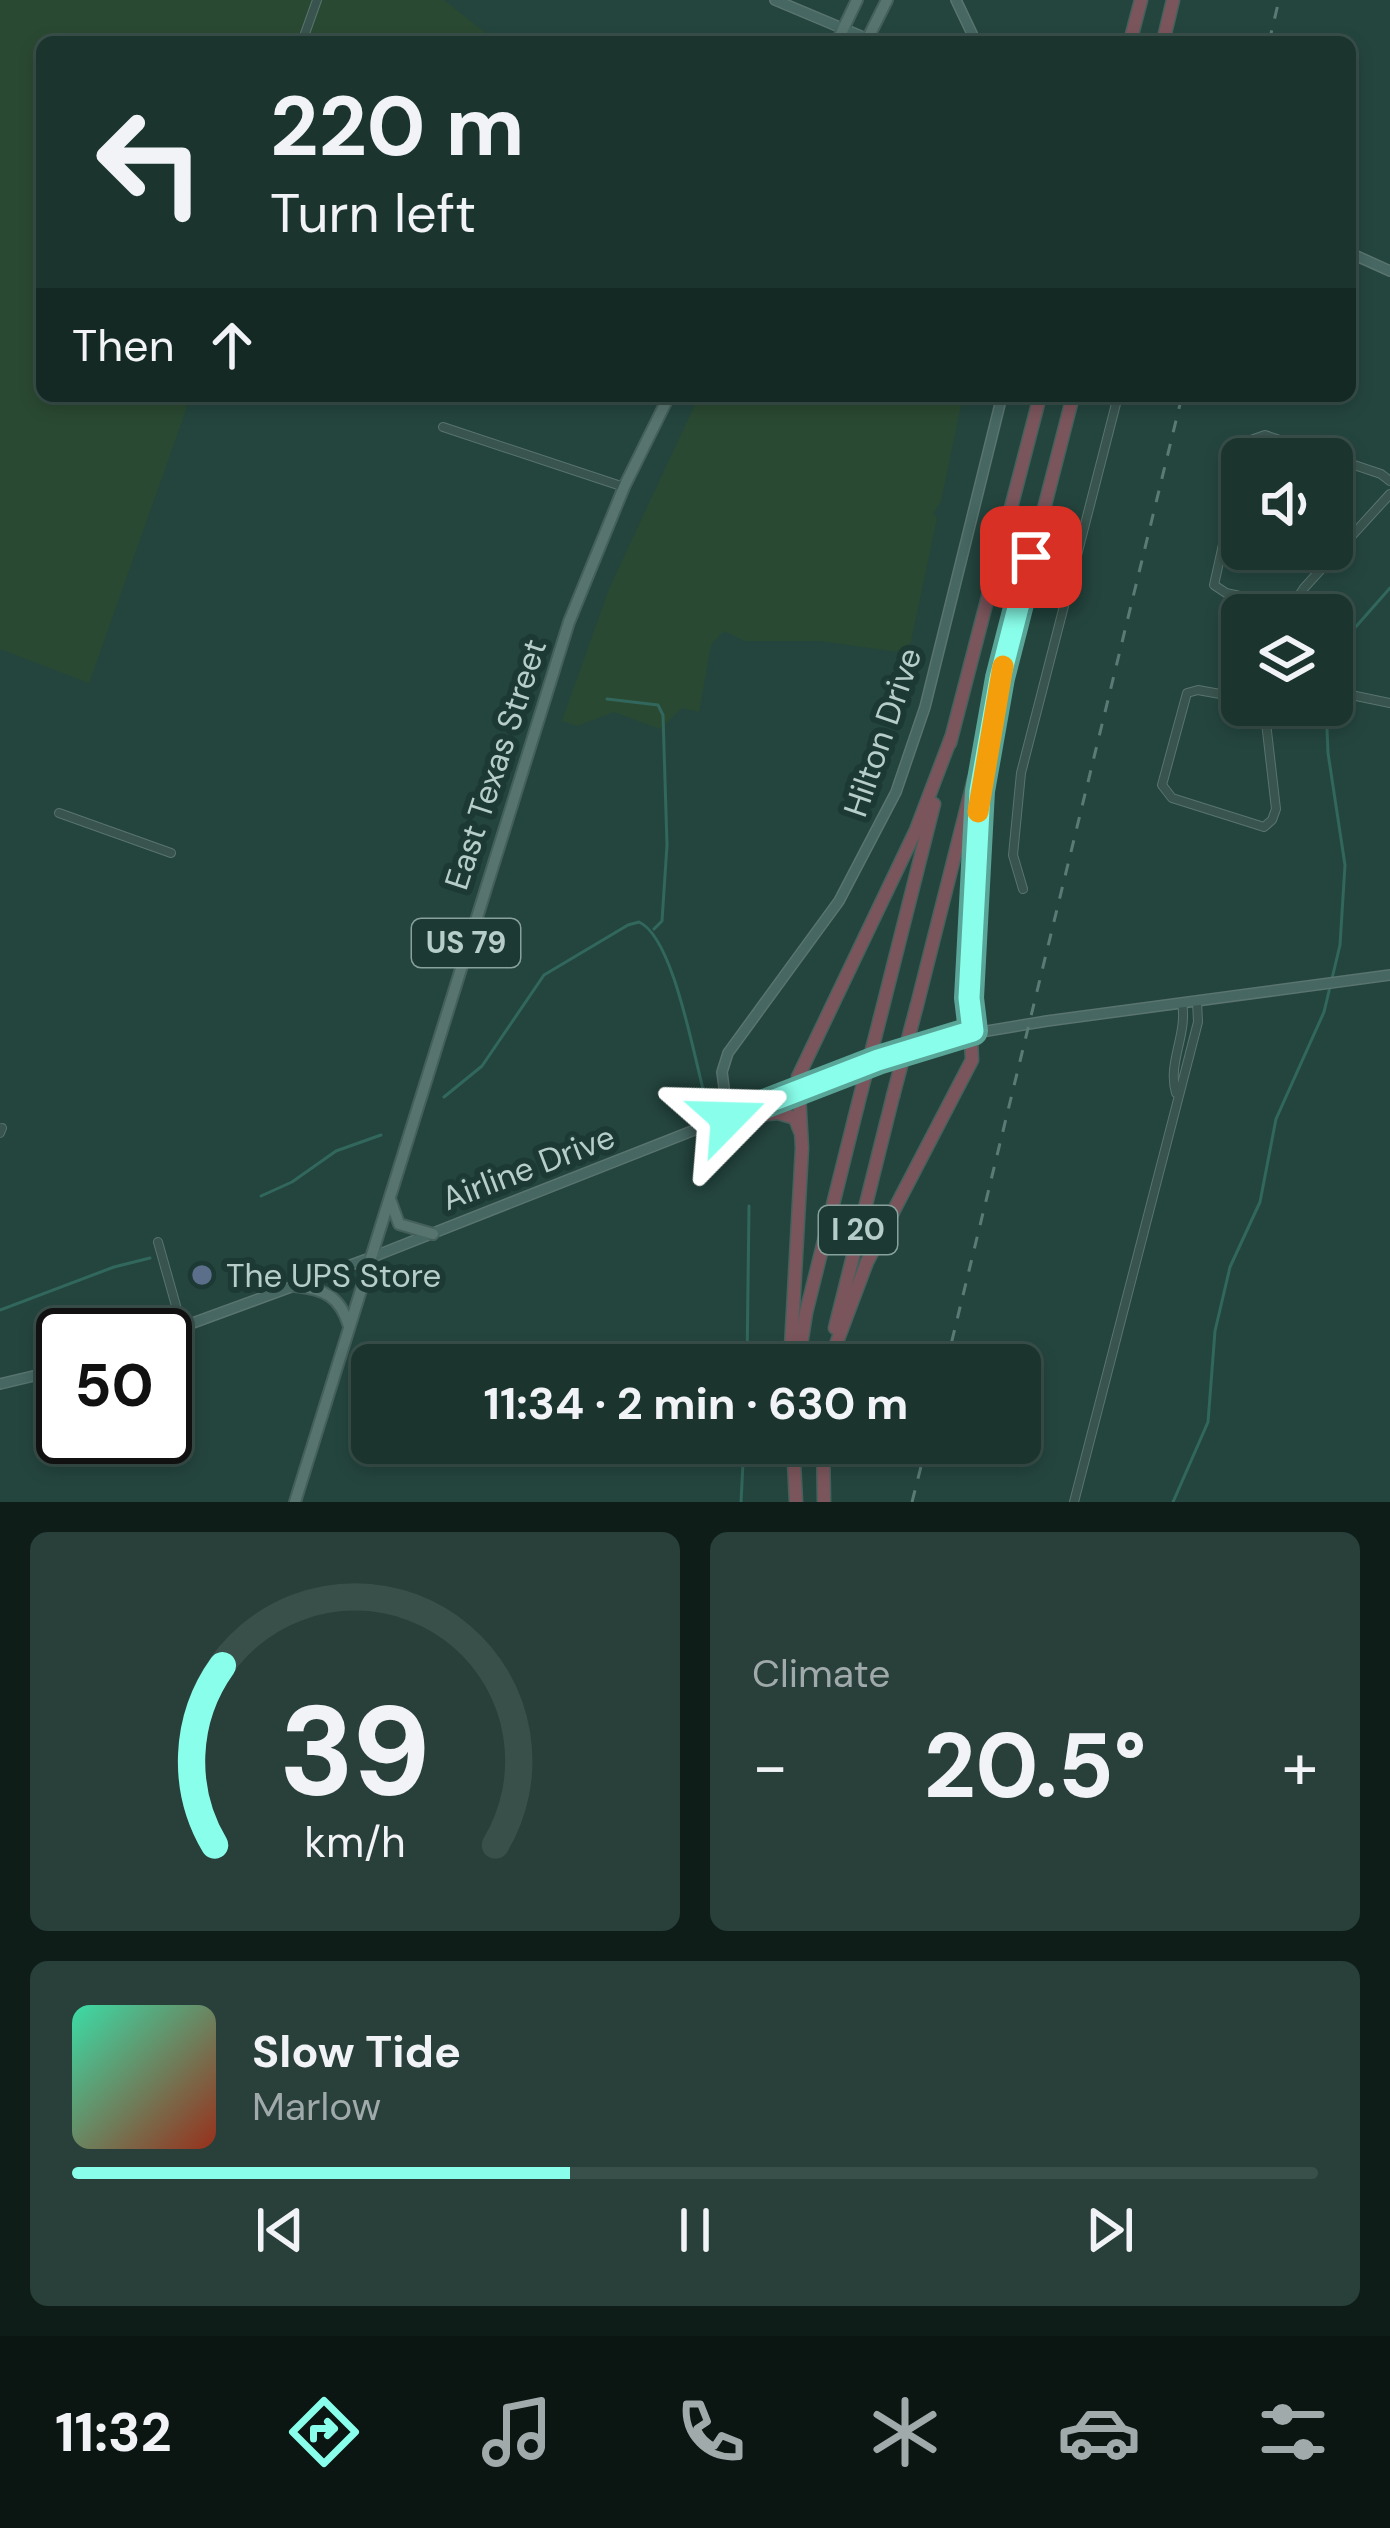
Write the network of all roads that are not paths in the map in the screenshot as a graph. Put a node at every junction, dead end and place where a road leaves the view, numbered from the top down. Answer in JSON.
{"nodes":[{"id":1,"x":317,"y":0,"type":"edge"},
{"id":2,"x":776,"y":0,"type":"edge"},
{"id":3,"x":857,"y":0,"type":"edge"},
{"id":4,"x":887,"y":0,"type":"edge"},
{"id":5,"x":956,"y":0,"type":"edge"},
{"id":6,"x":1141,"y":0,"type":"edge"},
{"id":7,"x":1173,"y":0,"type":"edge"},
{"id":8,"x":844,"y":28,"type":"junction"},
{"id":9,"x":304,"y":36,"type":"edge"},
{"id":10,"x":840,"y":36,"type":"edge"},
{"id":11,"x":859,"y":36,"type":"edge"},
{"id":12,"x":871,"y":36,"type":"edge"},
{"id":13,"x":973,"y":36,"type":"edge"},
{"id":14,"x":1132,"y":36,"type":"edge"},
{"id":15,"x":1164,"y":36,"type":"edge"},
{"id":16,"x":1356,"y":256,"type":"edge"},
{"id":17,"x":1390,"y":271,"type":"edge"},
{"id":18,"x":666,"y":402,"type":"edge"},
{"id":19,"x":1001,"y":402,"type":"edge"},
{"id":20,"x":1038,"y":402,"type":"edge"},
{"id":21,"x":1071,"y":402,"type":"edge"},
{"id":22,"x":1116,"y":402,"type":"edge"},
{"id":23,"x":443,"y":428,"type":"dead end"},
{"id":24,"x":1353,"y":465,"type":"edge"},
{"id":25,"x":1390,"y":482,"type":"edge"},
{"id":26,"x":625,"y":487,"type":"junction"},
{"id":27,"x":1390,"y":494,"type":"edge"},
{"id":28,"x":1221,"y":547,"type":"edge"},
{"id":29,"x":1232,"y":594,"type":"edge"},
{"id":30,"x":1303,"y":594,"type":"edge"},
{"id":31,"x":1000,"y":678,"type":"junction"},
{"id":32,"x":1221,"y":694,"type":"edge"},
{"id":33,"x":1353,"y":695,"type":"edge"},
{"id":34,"x":1390,"y":703,"type":"edge"},
{"id":35,"x":1266,"y":726,"type":"edge"},
{"id":36,"x":951,"y":737,"type":"junction"},
{"id":37,"x":59,"y":813,"type":"dead end"},
{"id":38,"x":171,"y":853,"type":"dead end"},
{"id":39,"x":1023,"y":889,"type":"dead end"},
{"id":40,"x":1390,"y":975,"type":"edge"},
{"id":41,"x":1197,"y":1001,"type":"junction"},
{"id":42,"x":1182,"y":1003,"type":"junction"},
{"id":43,"x":973,"y":1031,"type":"junction"},
{"id":44,"x":801,"y":1088,"type":"junction"},
{"id":45,"x":1177,"y":1095,"type":"junction"},
{"id":46,"x":728,"y":1118,"type":"junction"},
{"id":47,"x":802,"y":1148,"type":"junction"},
{"id":48,"x":389,"y":1195,"type":"junction"},
{"id":49,"x":433,"y":1234,"type":"junction"},
{"id":50,"x":158,"y":1242,"type":"dead end"},
{"id":51,"x":370,"y":1258,"type":"junction"},
{"id":52,"x":295,"y":1286,"type":"junction"},
{"id":53,"x":177,"y":1308,"type":"edge"},
{"id":54,"x":192,"y":1323,"type":"edge"},
{"id":55,"x":349,"y":1326,"type":"junction"},
{"id":56,"x":795,"y":1344,"type":"edge"},
{"id":57,"x":799,"y":1344,"type":"edge"},
{"id":58,"x":833,"y":1344,"type":"edge"},
{"id":59,"x":837,"y":1344,"type":"edge"},
{"id":60,"x":36,"y":1375,"type":"edge"},
{"id":61,"x":0,"y":1384,"type":"edge"},
{"id":62,"x":794,"y":1464,"type":"edge"},
{"id":63,"x":823,"y":1464,"type":"edge"},
{"id":64,"x":295,"y":1502,"type":"edge"},
{"id":65,"x":796,"y":1502,"type":"edge"},
{"id":66,"x":824,"y":1502,"type":"edge"},
{"id":67,"x":1074,"y":1502,"type":"edge"}],
"edges":[{"from":1,"to":9,"type":"street"},
{"from":2,"to":8,"type":"main road"},
{"from":3,"to":8,"type":"main road"},
{"from":4,"to":12,"type":"main road"},
{"from":5,"to":13,"type":"main road"},
{"from":6,"to":14,"type":"highway"},
{"from":7,"to":15,"type":"highway"},
{"from":8,"to":10,"type":"main road"},
{"from":8,"to":11,"type":"main road"},
{"from":16,"to":17,"type":"main road"},
{"from":18,"to":26,"type":"main road","name":"East Texas Street","number":"US 79"},
{"from":19,"to":46,"type":"main road","name":"Hilton Drive"},
{"from":20,"to":36,"type":"highway","number":"I 20"},
{"from":21,"to":31,"type":"highway","number":"I 20"},
{"from":22,"to":39,"type":"street"},
{"from":23,"to":26,"type":"street"},
{"from":24,"to":25,"type":"street"},
{"from":26,"to":48,"type":"main road","name":"East Texas Street","number":"US 79"},
{"from":27,"to":30,"type":"street"},
{"from":28,"to":29,"type":"street"},
{"from":31,"to":43,"type":"highway"},
{"from":31,"to":58,"type":"highway","number":"I 20","bridge":true},
{"from":32,"to":35,"type":"street"},
{"from":33,"to":34,"type":"street"},
{"from":36,"to":44,"type":"highway"},
{"from":36,"to":57,"type":"highway","number":"I 20","bridge":true},
{"from":37,"to":38,"type":"street"},
{"from":40,"to":41,"type":"main road","name":"Airline Drive"},
{"from":41,"to":42,"type":"main road","name":"Airline Drive"},
{"from":41,"to":45,"type":"street"},
{"from":42,"to":43,"type":"main road","name":"Airline Drive"},
{"from":42,"to":45,"type":"street"},
{"from":43,"to":44,"type":"main road","name":"Airline Drive"},
{"from":43,"to":59,"type":"highway"},
{"from":44,"to":46,"type":"main road","name":"Airline Drive"},
{"from":44,"to":47,"type":"highway"},
{"from":45,"to":67,"type":"street"},
{"from":46,"to":47,"type":"highway"},
{"from":46,"to":49,"type":"main road","name":"Airline Drive"},
{"from":47,"to":56,"type":"highway"},
{"from":48,"to":49,"type":"main road"},
{"from":48,"to":51,"type":"main road","name":"East Texas Street","number":"US 79"},
{"from":49,"to":51,"type":"main road","name":"Airline Drive"},
{"from":50,"to":53,"type":"street"},
{"from":51,"to":52,"type":"main road","name":"Airline Drive"},
{"from":51,"to":55,"type":"main road","name":"East Texas Street","number":"US 79"},
{"from":52,"to":54,"type":"main road","name":"Airline Drive"},
{"from":52,"to":55,"type":"main road"},
{"from":55,"to":64,"type":"main road","name":"East Texas Street","number":"US 79"},
{"from":60,"to":61,"type":"main road"},
{"from":62,"to":65,"type":"highway"},
{"from":63,"to":66,"type":"highway"}]}
